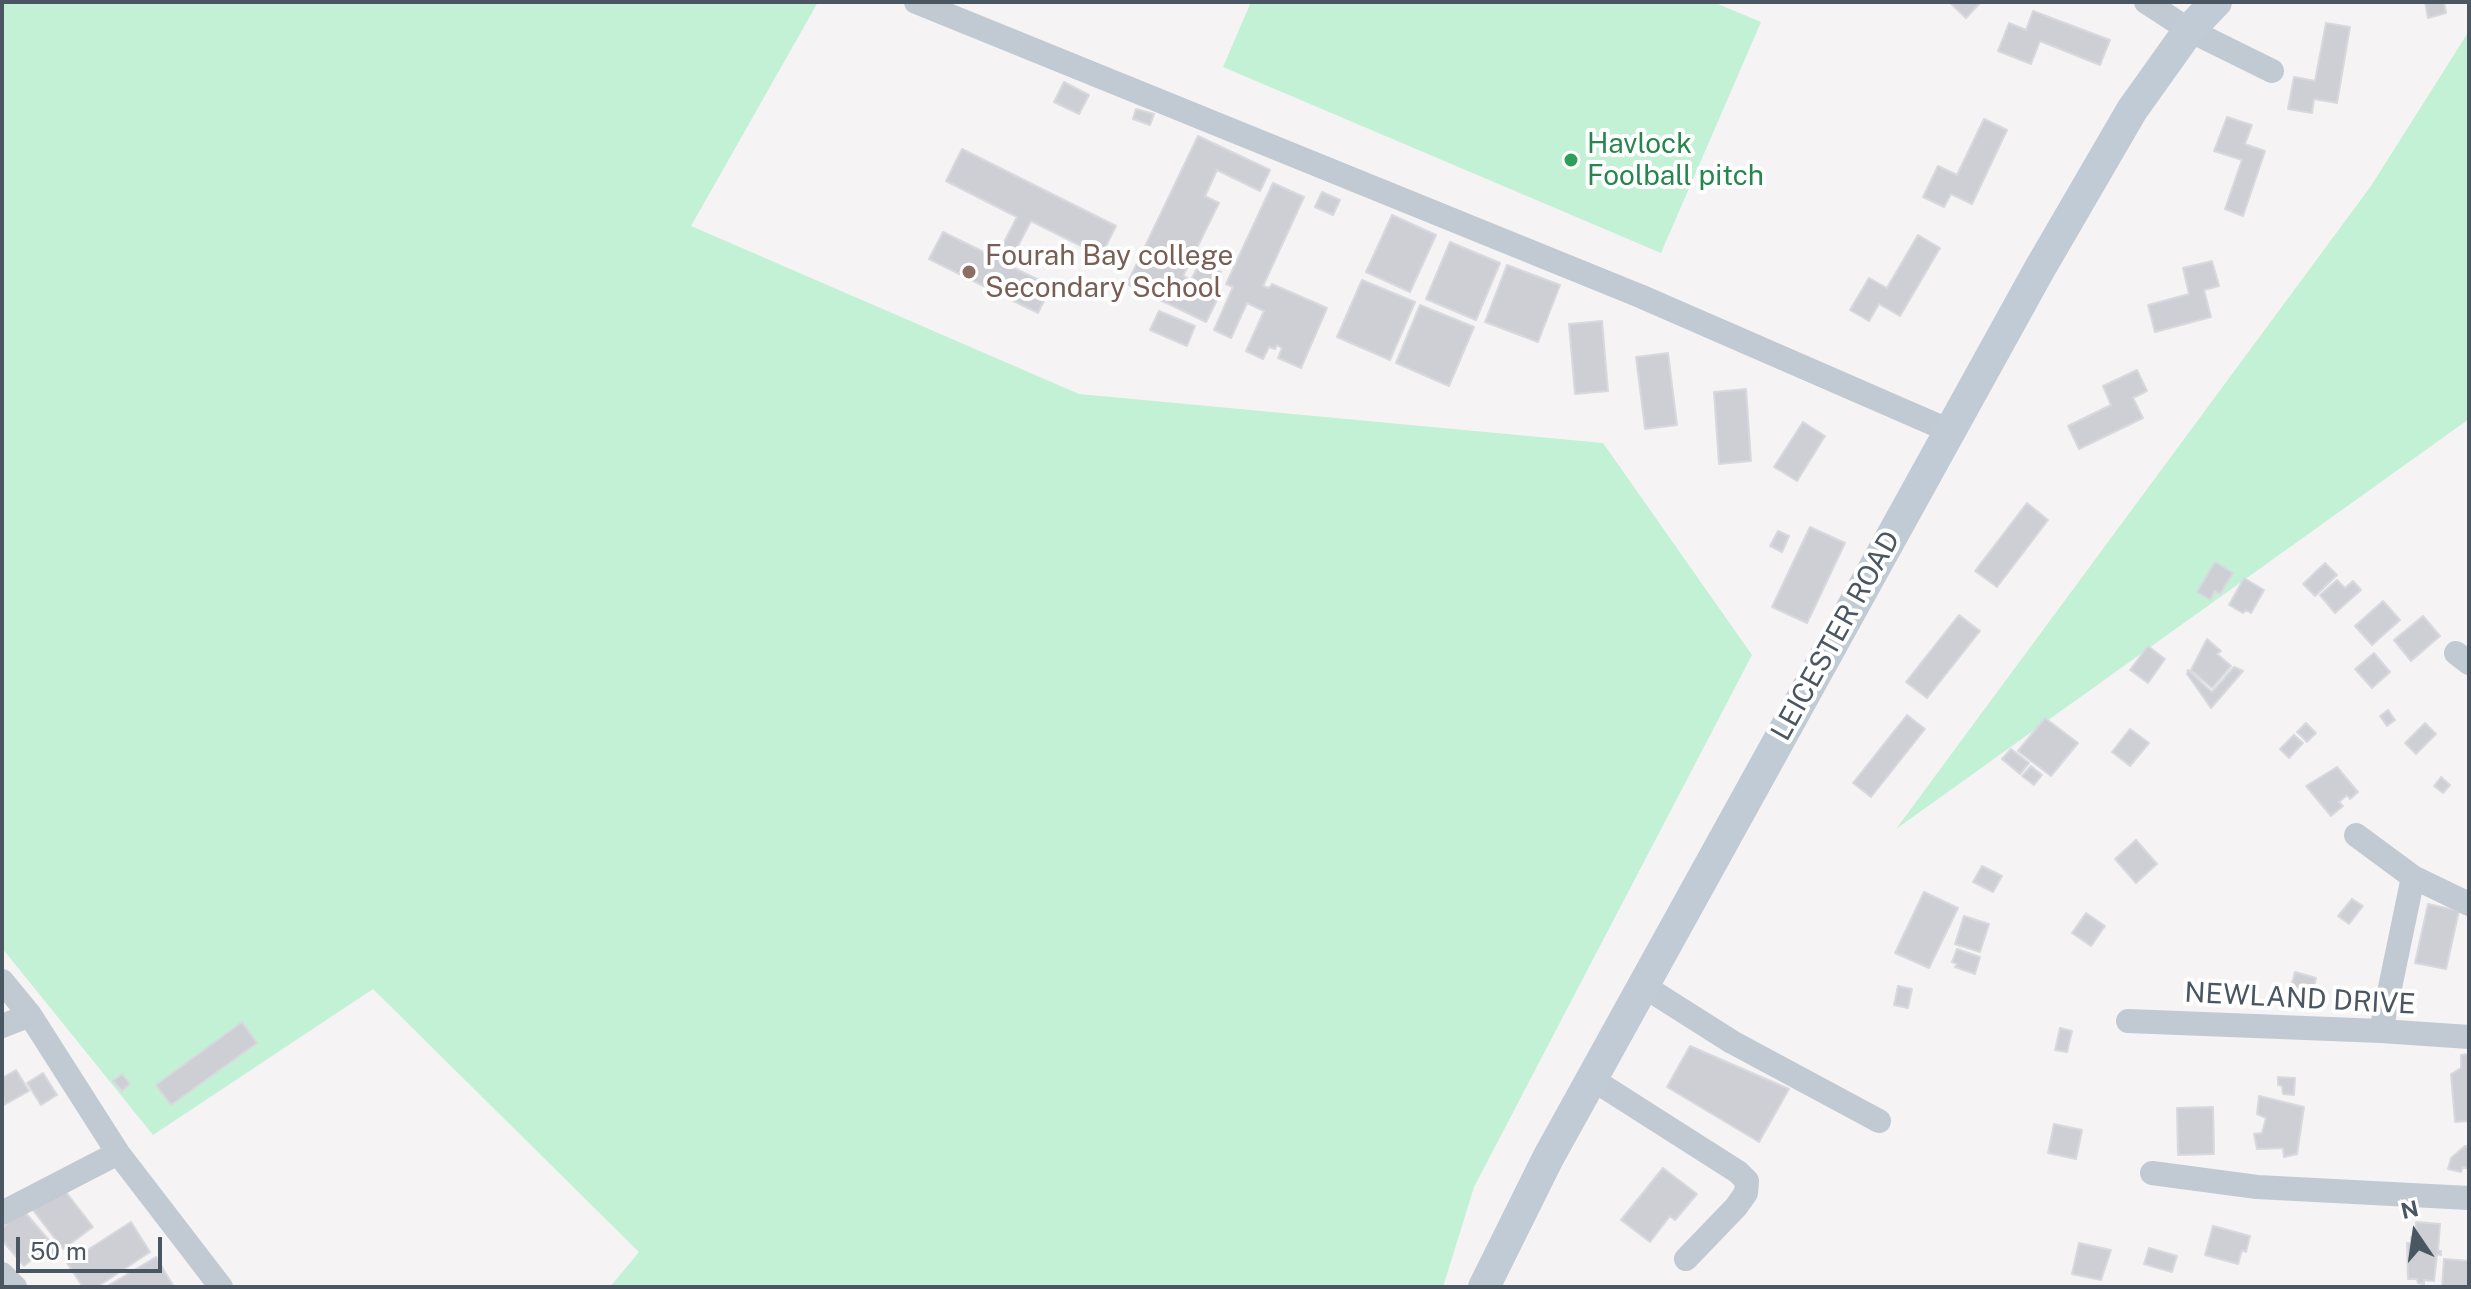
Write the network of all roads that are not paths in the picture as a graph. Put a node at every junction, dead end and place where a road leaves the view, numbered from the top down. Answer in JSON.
{"nodes":[{"id":1,"x":916,"y":2,"type":"edge"},
{"id":2,"x":2146,"y":2,"type":"edge"},
{"id":3,"x":2216,"y":2,"type":"edge"},
{"id":4,"x":2189,"y":30,"type":"junction"},
{"id":5,"x":2272,"y":71,"type":"dead end"},
{"id":6,"x":1950,"y":431,"type":"junction"},
{"id":7,"x":2356,"y":835,"type":"dead end"},
{"id":8,"x":2413,"y":877,"type":"junction"},
{"id":9,"x":2469,"y":904,"type":"edge"},
{"id":10,"x":2,"y":981,"type":"edge"},
{"id":11,"x":1642,"y":985,"type":"junction"},
{"id":12,"x":30,"y":1015,"type":"junction"},
{"id":13,"x":2128,"y":1021,"type":"dead end"},
{"id":14,"x":2,"y":1026,"type":"edge"},
{"id":15,"x":2381,"y":1031,"type":"junction"},
{"id":16,"x":2469,"y":1037,"type":"edge"},
{"id":17,"x":1592,"y":1079,"type":"junction"},
{"id":18,"x":1879,"y":1121,"type":"dead end"},
{"id":19,"x":118,"y":1153,"type":"junction"},
{"id":20,"x":2152,"y":1173,"type":"dead end"},
{"id":21,"x":2469,"y":1198,"type":"edge"},
{"id":22,"x":2,"y":1213,"type":"edge"},
{"id":23,"x":1686,"y":1259,"type":"dead end"},
{"id":24,"x":2,"y":1274,"type":"edge"},
{"id":25,"x":15,"y":1287,"type":"edge"},
{"id":26,"x":221,"y":1287,"type":"edge"},
{"id":27,"x":1484,"y":1287,"type":"edge"}],
"edges":[{"from":1,"to":6,"type":"street"},
{"from":2,"to":4,"type":"street"},
{"from":3,"to":4,"type":"street","name":"LEICESTER ROAD"},
{"from":4,"to":5,"type":"street"},
{"from":4,"to":6,"type":"street","name":"LEICESTER ROAD"},
{"from":6,"to":11,"type":"street","name":"LEICESTER ROAD"},
{"from":7,"to":8,"type":"street"},
{"from":8,"to":9,"type":"street"},
{"from":8,"to":15,"type":"street"},
{"from":10,"to":12,"type":"street"},
{"from":11,"to":17,"type":"street","name":"LEICESTER ROAD"},
{"from":11,"to":18,"type":"street"},
{"from":12,"to":14,"type":"street"},
{"from":12,"to":19,"type":"street"},
{"from":13,"to":15,"type":"street","name":"NEWLAND DRIVE"},
{"from":15,"to":16,"type":"street","name":"NEWLAND DRIVE"},
{"from":17,"to":23,"type":"street"},
{"from":17,"to":27,"type":"street","name":"LEICESTER ROAD"},
{"from":19,"to":22,"type":"street"},
{"from":19,"to":26,"type":"street"},
{"from":20,"to":21,"type":"street"},
{"from":24,"to":25,"type":"street"}]}
